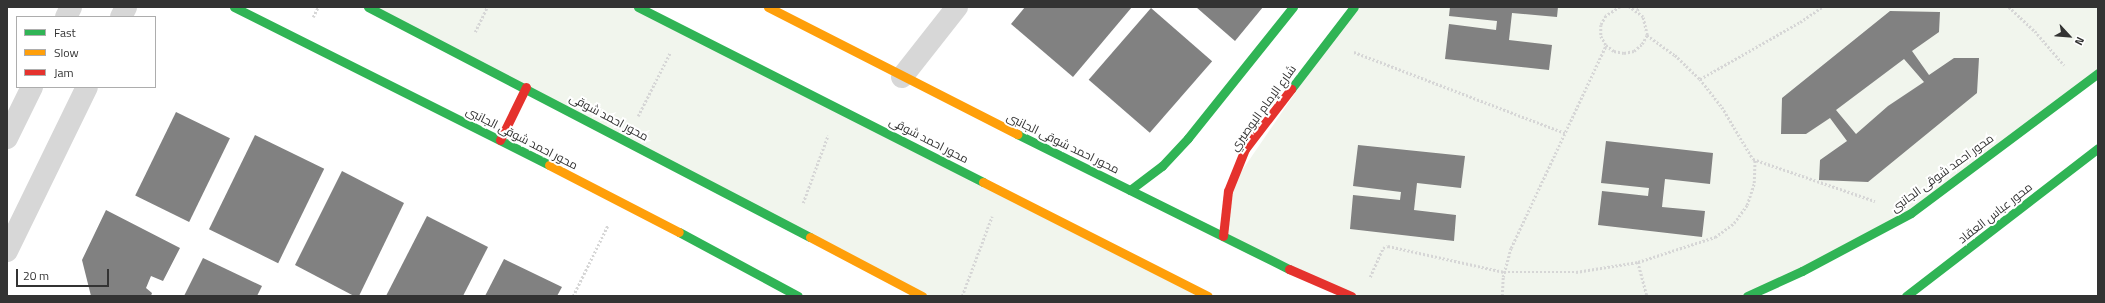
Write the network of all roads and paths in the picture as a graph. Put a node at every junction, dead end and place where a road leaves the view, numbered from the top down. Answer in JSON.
{"nodes":[{"id":1,"x":71,"y":7,"type":"edge"},
{"id":2,"x":126,"y":7,"type":"edge"},
{"id":3,"x":234,"y":7,"type":"edge"},
{"id":4,"x":368,"y":7,"type":"edge"},
{"id":5,"x":638,"y":7,"type":"edge"},
{"id":6,"x":768,"y":7,"type":"edge"},
{"id":7,"x":957,"y":7,"type":"edge"},
{"id":8,"x":1293,"y":7,"type":"edge"},
{"id":9,"x":1354,"y":7,"type":"edge"},
{"id":10,"x":1620,"y":7,"type":"edge"},
{"id":11,"x":1629,"y":7,"type":"edge"},
{"id":12,"x":1640,"y":7,"type":"edge"},
{"id":13,"x":1822,"y":7,"type":"edge"},
{"id":14,"x":2009,"y":7,"type":"edge"},
{"id":15,"x":1613,"y":8,"type":"edge"},
{"id":16,"x":1637,"y":10,"type":"junction"},
{"id":17,"x":66,"y":16,"type":"edge"},
{"id":18,"x":122,"y":16,"type":"edge"},
{"id":19,"x":682,"y":29,"type":"junction"},
{"id":20,"x":1647,"y":35,"type":"junction"},
{"id":21,"x":1326,"y":41,"type":"junction"},
{"id":22,"x":1606,"y":45,"type":"junction"},
{"id":23,"x":2098,"y":73,"type":"edge"},
{"id":24,"x":902,"y":77,"type":"junction"},
{"id":25,"x":1700,"y":78,"type":"junction"},
{"id":26,"x":2082,"y":86,"type":"junction"},
{"id":27,"x":526,"y":87,"type":"junction"},
{"id":28,"x":32,"y":88,"type":"edge"},
{"id":29,"x":87,"y":88,"type":"edge"},
{"id":30,"x":838,"y":108,"type":"junction"},
{"id":31,"x":1564,"y":133,"type":"junction"},
{"id":32,"x":7,"y":138,"type":"edge"},
{"id":33,"x":500,"y":140,"type":"junction"},
{"id":34,"x":626,"y":140,"type":"junction"},
{"id":35,"x":2098,"y":148,"type":"edge"},
{"id":36,"x":1755,"y":159,"type":"junction"},
{"id":37,"x":1001,"y":190,"type":"junction"},
{"id":38,"x":1130,"y":190,"type":"junction"},
{"id":39,"x":620,"y":200,"type":"junction"},
{"id":40,"x":1911,"y":213,"type":"junction"},
{"id":41,"x":794,"y":228,"type":"junction"},
{"id":42,"x":1223,"y":236,"type":"junction"},
{"id":43,"x":7,"y":251,"type":"edge"},
{"id":44,"x":1638,"y":262,"type":"junction"},
{"id":45,"x":1504,"y":272,"type":"junction"},
{"id":46,"x":1367,"y":282,"type":"dead end"},
{"id":47,"x":1205,"y":295,"type":"edge"},
{"id":48,"x":573,"y":296,"type":"edge"},
{"id":49,"x":798,"y":296,"type":"edge"},
{"id":50,"x":922,"y":296,"type":"edge"},
{"id":51,"x":962,"y":296,"type":"edge"},
{"id":52,"x":1350,"y":296,"type":"edge"},
{"id":53,"x":1502,"y":296,"type":"edge"},
{"id":54,"x":1647,"y":296,"type":"edge"},
{"id":55,"x":1746,"y":296,"type":"edge"},
{"id":56,"x":1906,"y":296,"type":"edge"}],
"edges":[{"from":1,"to":17,"type":"street"},
{"from":2,"to":18,"type":"street"},
{"from":3,"to":33,"type":"street","name":"محور احمد شوقى الجانبى"},
{"from":4,"to":27,"type":"street","name":"محور احمد شوقى"},
{"from":5,"to":19,"type":"street","name":"محور احمد شوقى"},
{"from":6,"to":24,"type":"street","name":"محور احمد شوقى الجانبى"},
{"from":7,"to":24,"type":"street"},
{"from":8,"to":38,"type":"street"},
{"from":9,"to":21,"type":"street","name":"شارع الإمام البوصيري"},
{"from":10,"to":15,"type":"path"},
{"from":11,"to":16,"type":"path"},
{"from":12,"to":16,"type":"path"},
{"from":13,"to":25,"type":"path"},
{"from":14,"to":26,"type":"path"},
{"from":15,"to":22,"type":"path"},
{"from":16,"to":20,"type":"path"},
{"from":19,"to":30,"type":"street","name":"محور احمد شوقى"},
{"from":19,"to":34,"type":"path"},
{"from":20,"to":22,"type":"path"},
{"from":20,"to":25,"type":"path"},
{"from":21,"to":31,"type":"path"},
{"from":21,"to":42,"type":"street","name":"شارع الإمام البوصيري"},
{"from":22,"to":31,"type":"path"},
{"from":23,"to":26,"type":"street","name":"محور احمد شوقى الجانبى"},
{"from":24,"to":38,"type":"street","name":"محور احمد شوقى الجانبى"},
{"from":25,"to":36,"type":"path"},
{"from":26,"to":40,"type":"street","name":"محور احمد شوقى الجانبى"},
{"from":27,"to":33,"type":"street"},
{"from":27,"to":34,"type":"street","name":"محور احمد شوقى"},
{"from":28,"to":32,"type":"street"},
{"from":29,"to":43,"type":"street"},
{"from":30,"to":37,"type":"street","name":"محور احمد شوقى"},
{"from":30,"to":41,"type":"path"},
{"from":31,"to":45,"type":"path"},
{"from":33,"to":39,"type":"street","name":"محور احمد شوقى الجانبى"},
{"from":34,"to":41,"type":"street","name":"محور احمد شوقى"},
{"from":35,"to":56,"type":"street","name":"محور عباس العقاد"},
{"from":36,"to":40,"type":"path"},
{"from":36,"to":44,"type":"path"},
{"from":37,"to":47,"type":"street","name":"محور احمد شوقى"},
{"from":37,"to":51,"type":"path"},
{"from":38,"to":42,"type":"street","name":"محور احمد شوقى الجانبى"},
{"from":39,"to":48,"type":"path"},
{"from":39,"to":49,"type":"street","name":"محور احمد شوقى الجانبى"},
{"from":40,"to":55,"type":"street","name":"محور احمد شوقى الجانبى"},
{"from":41,"to":50,"type":"street","name":"محور احمد شوقى"},
{"from":42,"to":52,"type":"street","name":"محور احمد شوقى الجانبى"},
{"from":44,"to":45,"type":"path"},
{"from":44,"to":54,"type":"path"},
{"from":45,"to":46,"type":"path"},
{"from":45,"to":53,"type":"path"}]}
